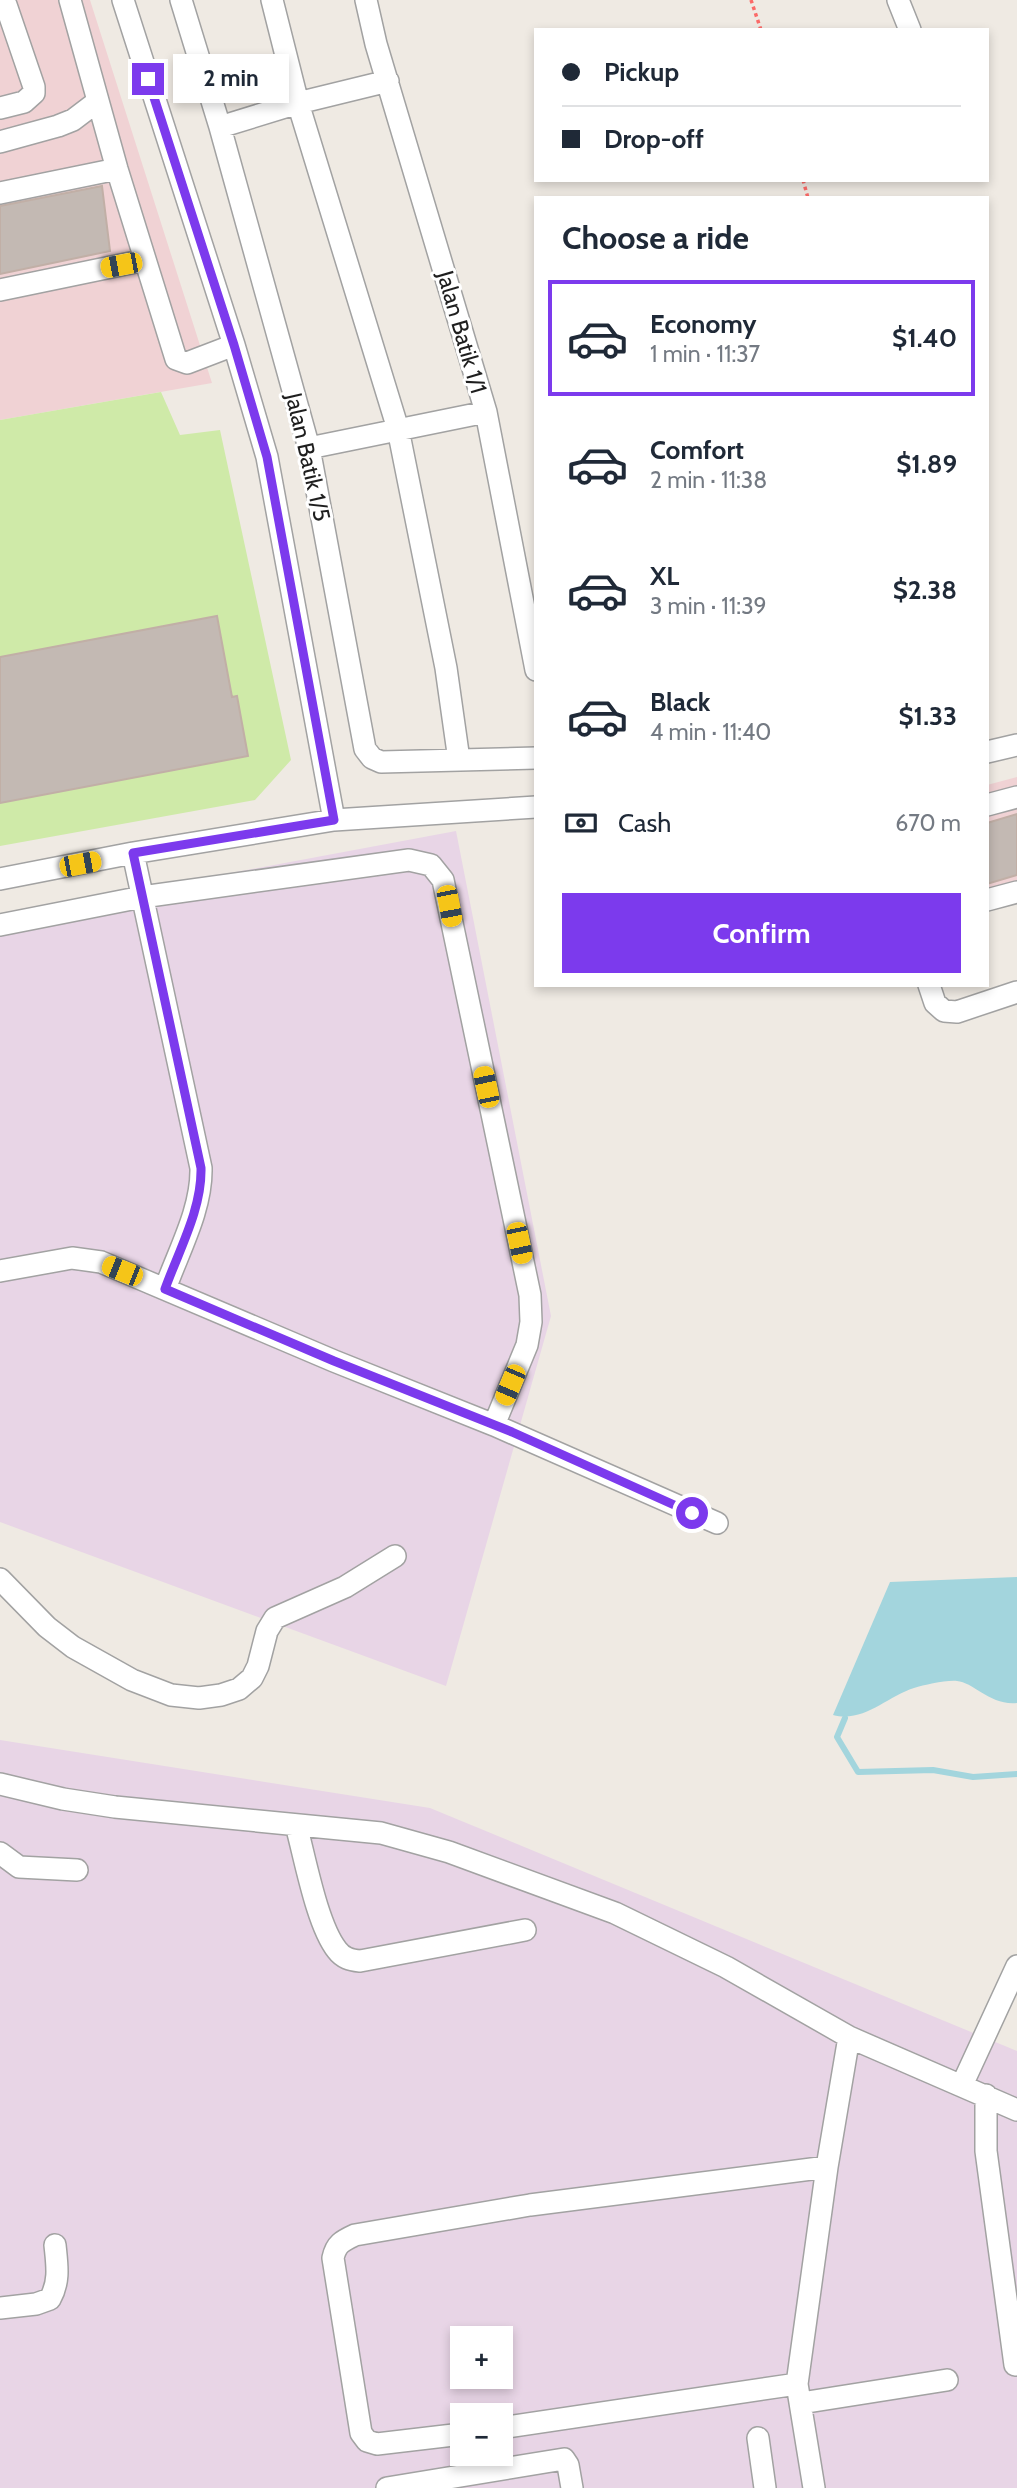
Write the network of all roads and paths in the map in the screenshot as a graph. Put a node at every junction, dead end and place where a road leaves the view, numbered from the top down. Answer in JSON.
{"nodes":[{"id":1,"x":70,"y":0,"type":"edge"},
{"id":2,"x":123,"y":0,"type":"edge"},
{"id":3,"x":181,"y":0,"type":"edge"},
{"id":4,"x":272,"y":0,"type":"edge"},
{"id":5,"x":366,"y":0,"type":"edge"},
{"id":6,"x":751,"y":0,"type":"edge"},
{"id":7,"x":898,"y":0,"type":"edge"},
{"id":8,"x":11,"y":2,"type":"edge"},
{"id":9,"x":760,"y":28,"type":"edge"},
{"id":10,"x":909,"y":28,"type":"edge"},
{"id":11,"x":388,"y":81,"type":"junction"},
{"id":12,"x":98,"y":102,"type":"junction"},
{"id":13,"x":298,"y":103,"type":"junction"},
{"id":14,"x":0,"y":108,"type":"edge"},
{"id":15,"x":220,"y":127,"type":"junction"},
{"id":16,"x":0,"y":142,"type":"edge"},
{"id":17,"x":117,"y":169,"type":"junction"},
{"id":18,"x":0,"y":193,"type":"edge"},
{"id":19,"x":145,"y":260,"type":"junction"},
{"id":20,"x":0,"y":290,"type":"edge"},
{"id":21,"x":234,"y":345,"type":"junction"},
{"id":22,"x":485,"y":412,"type":"junction"},
{"id":23,"x":398,"y":429,"type":"junction"},
{"id":24,"x":309,"y":448,"type":"junction"},
{"id":25,"x":534,"y":660,"type":"edge"},
{"id":26,"x":1017,"y":745,"type":"edge"},
{"id":27,"x":989,"y":752,"type":"edge"},
{"id":28,"x":534,"y":758,"type":"edge"},
{"id":29,"x":459,"y":760,"type":"junction"},
{"id":30,"x":1017,"y":797,"type":"edge"},
{"id":31,"x":989,"y":805,"type":"edge"},
{"id":32,"x":534,"y":807,"type":"edge"},
{"id":33,"x":334,"y":820,"type":"junction"},
{"id":34,"x":133,"y":853,"type":"junction"},
{"id":35,"x":0,"y":880,"type":"edge"},
{"id":36,"x":1017,"y":892,"type":"edge"},
{"id":37,"x":142,"y":897,"type":"junction"},
{"id":38,"x":989,"y":900,"type":"edge"},
{"id":39,"x":0,"y":925,"type":"edge"},
{"id":40,"x":930,"y":987,"type":"edge"},
{"id":41,"x":1017,"y":992,"type":"edge"},
{"id":42,"x":0,"y":1271,"type":"edge"},
{"id":43,"x":165,"y":1289,"type":"junction"},
{"id":44,"x":494,"y":1425,"type":"junction"},
{"id":45,"x":717,"y":1523,"type":"dead end"},
{"id":46,"x":395,"y":1556,"type":"dead end"},
{"id":47,"x":0,"y":1579,"type":"edge"},
{"id":48,"x":0,"y":1784,"type":"edge"},
{"id":49,"x":296,"y":1825,"type":"junction"},
{"id":50,"x":0,"y":1853,"type":"edge"},
{"id":51,"x":77,"y":1870,"type":"dead end"},
{"id":52,"x":525,"y":1930,"type":"dead end"},
{"id":53,"x":1016,"y":1972,"type":"edge"},
{"id":54,"x":849,"y":2037,"type":"junction"},
{"id":55,"x":962,"y":2085,"type":"junction"},
{"id":56,"x":986,"y":2095,"type":"junction"},
{"id":57,"x":1017,"y":2109,"type":"edge"},
{"id":58,"x":827,"y":2167,"type":"junction"},
{"id":59,"x":55,"y":2245,"type":"dead end"},
{"id":60,"x":0,"y":2308,"type":"edge"},
{"id":61,"x":1015,"y":2365,"type":"dead end"},
{"id":62,"x":947,"y":2380,"type":"dead end"},
{"id":63,"x":799,"y":2393,"type":"junction"},
{"id":64,"x":513,"y":2426,"type":"edge"},
{"id":65,"x":450,"y":2435,"type":"edge"},
{"id":66,"x":758,"y":2438,"type":"dead end"},
{"id":67,"x":387,"y":2488,"type":"edge"},
{"id":68,"x":572,"y":2488,"type":"edge"},
{"id":69,"x":765,"y":2488,"type":"edge"},
{"id":70,"x":814,"y":2488,"type":"edge"}],
"edges":[{"from":1,"to":12,"type":"street"},
{"from":2,"to":21,"type":"street"},
{"from":3,"to":15,"type":"street","name":"Jalan Batik 1/5"},
{"from":4,"to":13,"type":"street"},
{"from":5,"to":11,"type":"street","name":"Jalan Batik 1/1"},
{"from":6,"to":9,"type":"path"},
{"from":7,"to":10,"type":"street"},
{"from":8,"to":14,"type":"street"},
{"from":11,"to":13,"type":"street"},
{"from":11,"to":22,"type":"street","name":"Jalan Batik 1/1"},
{"from":12,"to":16,"type":"street"},
{"from":12,"to":17,"type":"street"},
{"from":13,"to":15,"type":"street"},
{"from":13,"to":23,"type":"street"},
{"from":15,"to":24,"type":"street","name":"Jalan Batik 1/5"},
{"from":17,"to":18,"type":"street"},
{"from":17,"to":19,"type":"street"},
{"from":19,"to":20,"type":"street"},
{"from":19,"to":21,"type":"street"},
{"from":21,"to":33,"type":"street"},
{"from":22,"to":23,"type":"street"},
{"from":22,"to":25,"type":"street","name":"Jalan Batik 1/1"},
{"from":23,"to":24,"type":"street"},
{"from":23,"to":29,"type":"street"},
{"from":24,"to":29,"type":"street","name":"Jalan Batik 1/5"},
{"from":26,"to":27,"type":"street"},
{"from":28,"to":29,"type":"street","name":"Jalan Batik 1/5"},
{"from":30,"to":31,"type":"street"},
{"from":32,"to":33,"type":"street"},
{"from":33,"to":34,"type":"street"},
{"from":34,"to":35,"type":"street"},
{"from":34,"to":37,"type":"street"},
{"from":36,"to":38,"type":"street"},
{"from":37,"to":39,"type":"street"},
{"from":37,"to":43,"type":"street"},
{"from":37,"to":44,"type":"street"},
{"from":40,"to":41,"type":"street"},
{"from":42,"to":43,"type":"street"},
{"from":43,"to":44,"type":"street"},
{"from":44,"to":45,"type":"street"},
{"from":46,"to":47,"type":"street"},
{"from":48,"to":49,"type":"street"},
{"from":49,"to":52,"type":"street"},
{"from":49,"to":54,"type":"street"},
{"from":50,"to":51,"type":"street"},
{"from":53,"to":55,"type":"street"},
{"from":54,"to":55,"type":"street"},
{"from":54,"to":58,"type":"street"},
{"from":55,"to":56,"type":"street"},
{"from":56,"to":57,"type":"street"},
{"from":56,"to":61,"type":"street"},
{"from":58,"to":63,"type":"street"},
{"from":58,"to":65,"type":"street"},
{"from":59,"to":60,"type":"street"},
{"from":62,"to":63,"type":"street"},
{"from":63,"to":64,"type":"street"},
{"from":63,"to":70,"type":"street"},
{"from":66,"to":69,"type":"street"},
{"from":67,"to":68,"type":"street"}]}
